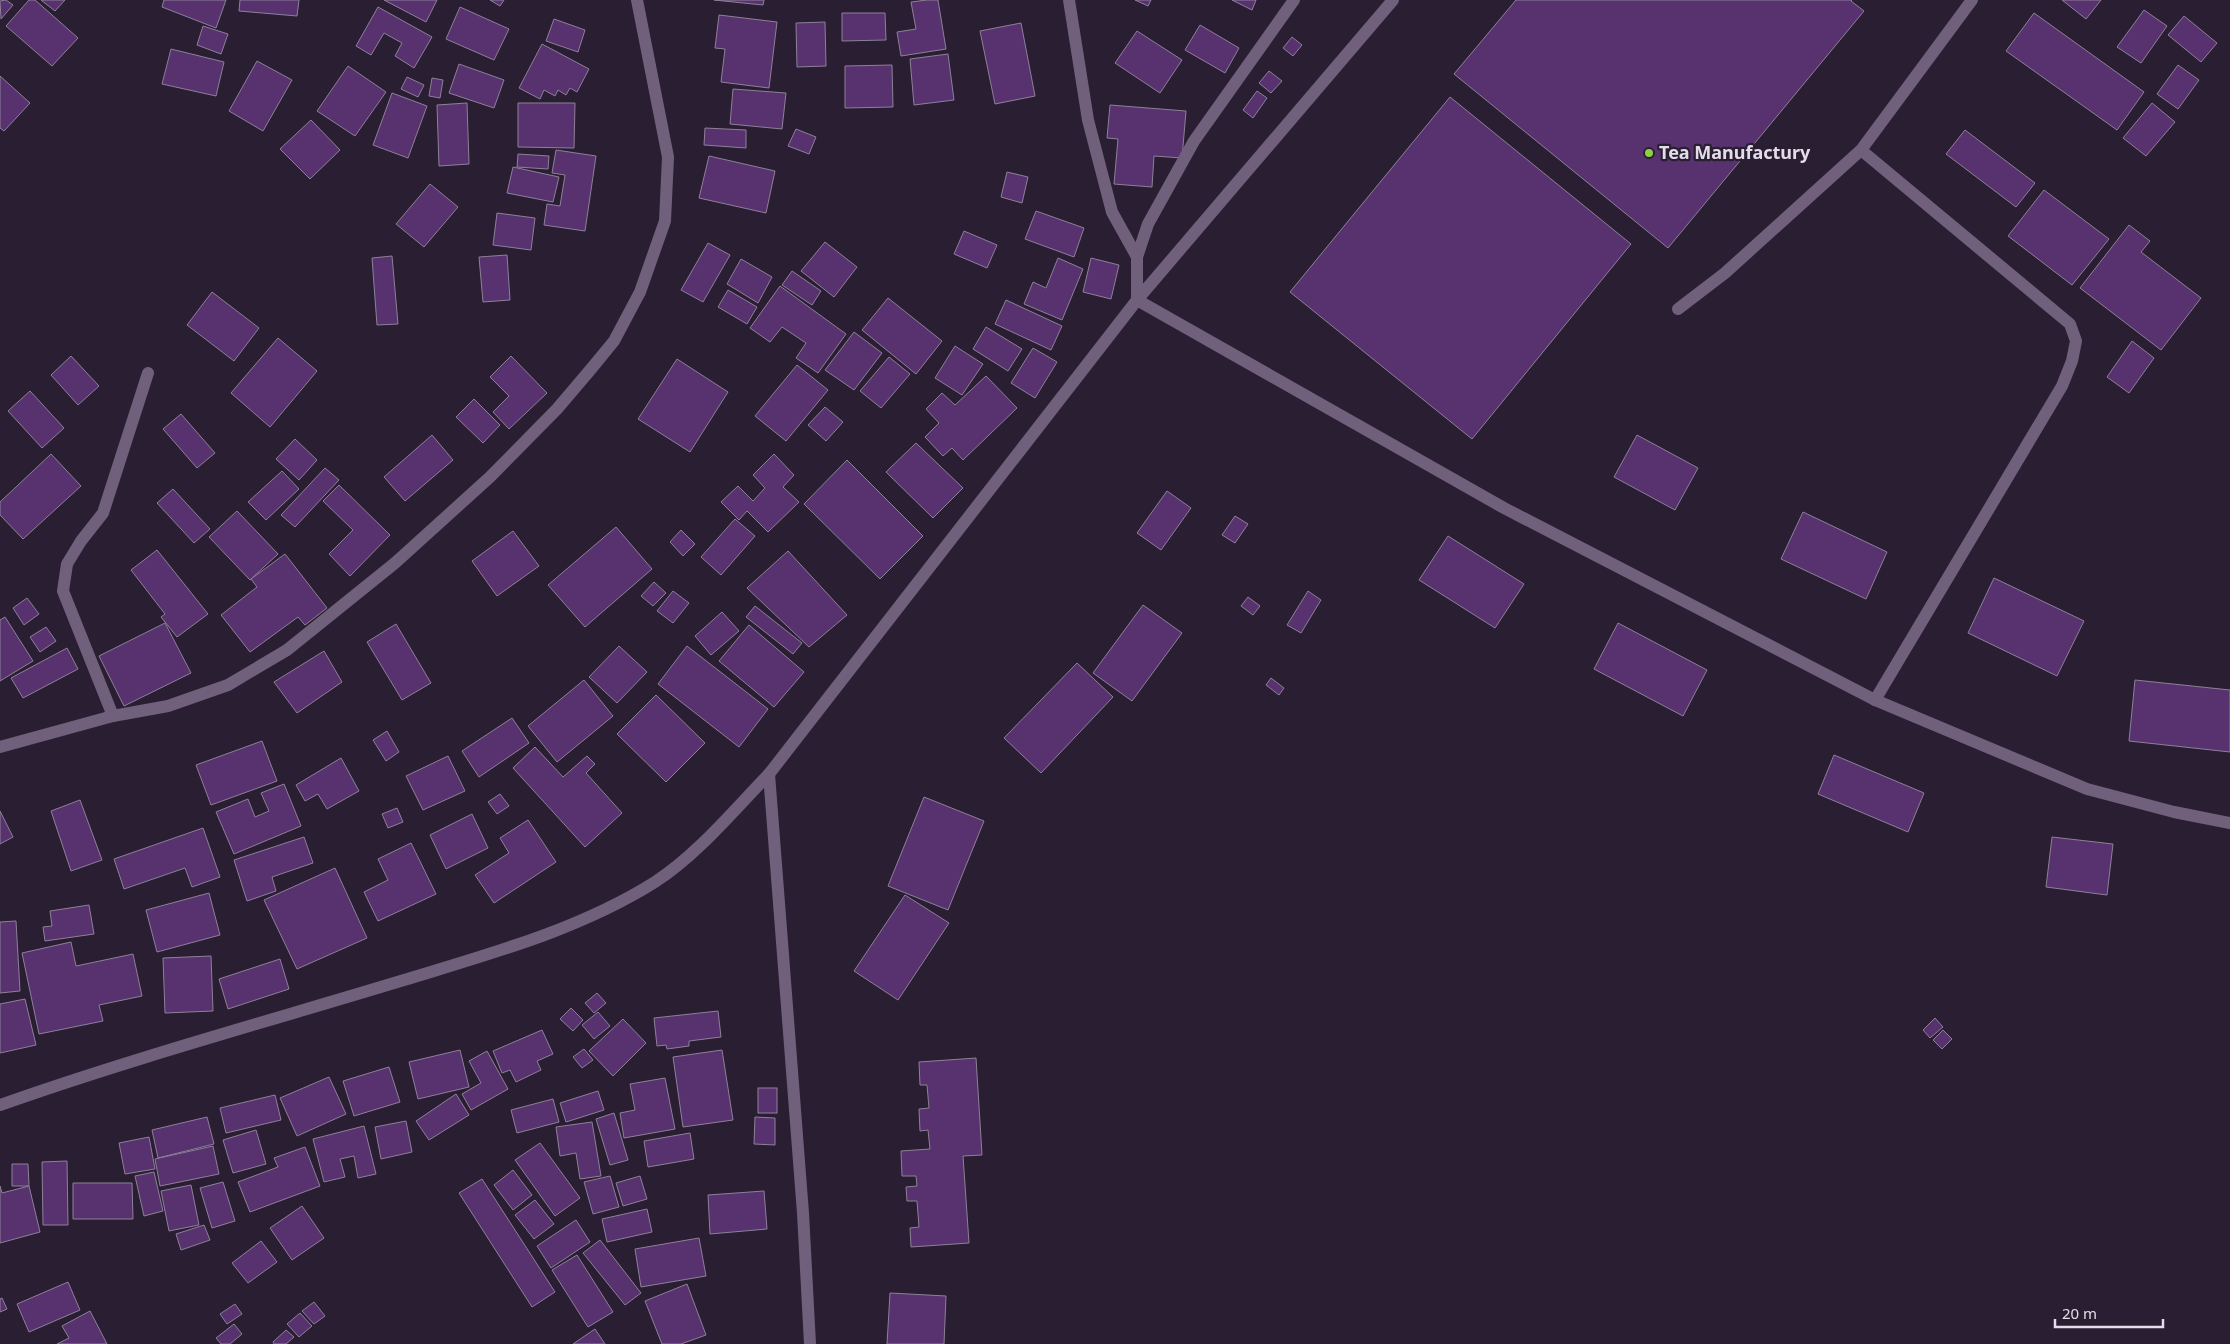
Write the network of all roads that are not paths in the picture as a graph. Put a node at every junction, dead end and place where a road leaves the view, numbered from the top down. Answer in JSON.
{"nodes":[{"id":1,"x":637,"y":0,"type":"edge"},
{"id":2,"x":1069,"y":0,"type":"edge"},
{"id":3,"x":1294,"y":0,"type":"edge"},
{"id":4,"x":1393,"y":0,"type":"edge"},
{"id":5,"x":1972,"y":0,"type":"edge"},
{"id":6,"x":1861,"y":150,"type":"junction"},
{"id":7,"x":1137,"y":257,"type":"junction"},
{"id":8,"x":1137,"y":300,"type":"junction"},
{"id":9,"x":1678,"y":309,"type":"dead end"},
{"id":10,"x":148,"y":372,"type":"dead end"},
{"id":11,"x":1875,"y":700,"type":"junction"},
{"id":12,"x":113,"y":716,"type":"junction"},
{"id":13,"x":0,"y":747,"type":"edge"},
{"id":14,"x":769,"y":774,"type":"junction"},
{"id":15,"x":2230,"y":823,"type":"edge"},
{"id":16,"x":0,"y":1105,"type":"edge"},
{"id":17,"x":810,"y":1344,"type":"edge"}],
"edges":[{"from":1,"to":12,"type":"street"},
{"from":2,"to":7,"type":"street"},
{"from":3,"to":7,"type":"street"},
{"from":4,"to":8,"type":"street"},
{"from":5,"to":6,"type":"street"},
{"from":6,"to":9,"type":"street"},
{"from":6,"to":11,"type":"street"},
{"from":7,"to":8,"type":"street"},
{"from":8,"to":11,"type":"street"},
{"from":8,"to":14,"type":"street"},
{"from":10,"to":12,"type":"street"},
{"from":11,"to":15,"type":"street"},
{"from":12,"to":13,"type":"street"},
{"from":14,"to":16,"type":"street"},
{"from":14,"to":17,"type":"street"}]}
